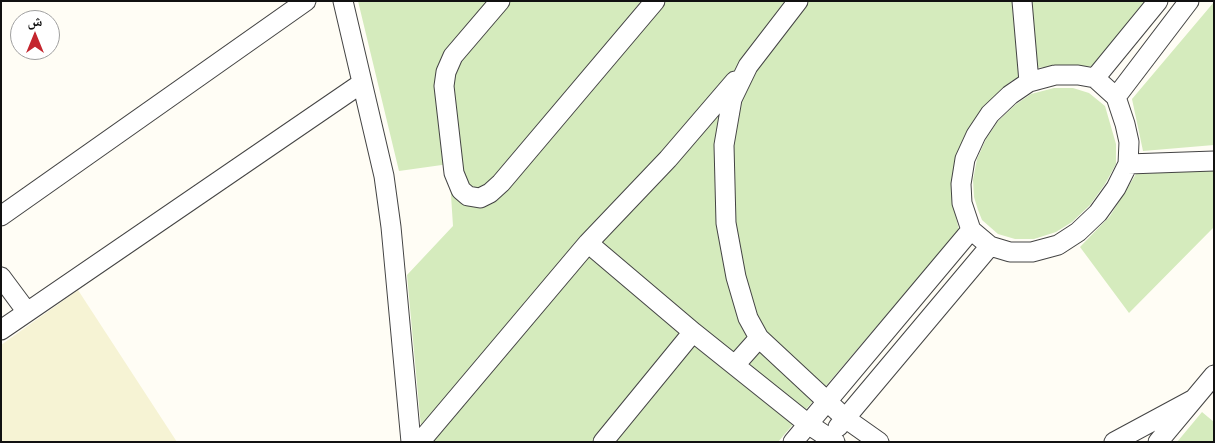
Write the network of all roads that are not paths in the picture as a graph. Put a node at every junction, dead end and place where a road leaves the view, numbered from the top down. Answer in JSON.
{"nodes":[{"id":1,"x":306,"y":1,"type":"edge"},
{"id":2,"x":343,"y":1,"type":"edge"},
{"id":3,"x":500,"y":1,"type":"edge"},
{"id":4,"x":655,"y":1,"type":"edge"},
{"id":5,"x":798,"y":1,"type":"edge"},
{"id":6,"x":1022,"y":1,"type":"edge"},
{"id":7,"x":1158,"y":1,"type":"edge"},
{"id":8,"x":1190,"y":1,"type":"edge"},
{"id":9,"x":748,"y":66,"type":"junction"},
{"id":10,"x":1095,"y":78,"type":"junction"},
{"id":11,"x":1029,"y":82,"type":"junction"},
{"id":12,"x":362,"y":83,"type":"junction"},
{"id":13,"x":1116,"y":97,"type":"junction"},
{"id":14,"x":1214,"y":161,"type":"edge"},
{"id":15,"x":1128,"y":164,"type":"junction"},
{"id":16,"x":1,"y":216,"type":"edge"},
{"id":17,"x":971,"y":230,"type":"junction"},
{"id":18,"x":588,"y":243,"type":"junction"},
{"id":19,"x":990,"y":246,"type":"junction"},
{"id":20,"x":1,"y":277,"type":"edge"},
{"id":21,"x":27,"y":312,"type":"junction"},
{"id":22,"x":1,"y":330,"type":"edge"},
{"id":23,"x":693,"y":332,"type":"junction"},
{"id":24,"x":759,"y":338,"type":"junction"},
{"id":25,"x":734,"y":365,"type":"junction"},
{"id":26,"x":1214,"y":375,"type":"edge"},
{"id":27,"x":1192,"y":400,"type":"junction"},
{"id":28,"x":827,"y":402,"type":"junction"},
{"id":29,"x":845,"y":418,"type":"junction"},
{"id":30,"x":808,"y":424,"type":"junction"},
{"id":31,"x":830,"y":440,"type":"edge"},
{"id":32,"x":411,"y":442,"type":"edge"},
{"id":33,"x":420,"y":442,"type":"edge"},
{"id":34,"x":603,"y":442,"type":"edge"},
{"id":35,"x":793,"y":442,"type":"edge"},
{"id":36,"x":879,"y":442,"type":"edge"},
{"id":37,"x":1115,"y":442,"type":"edge"},
{"id":38,"x":1158,"y":442,"type":"edge"}],
"edges":[{"from":1,"to":16,"type":"street"},
{"from":2,"to":12,"type":"street"},
{"from":3,"to":4,"type":"street"},
{"from":5,"to":9,"type":"street"},
{"from":6,"to":11,"type":"street"},
{"from":7,"to":10,"type":"street"},
{"from":8,"to":13,"type":"street"},
{"from":9,"to":18,"type":"street"},
{"from":9,"to":24,"type":"street"},
{"from":10,"to":11,"type":"street"},
{"from":10,"to":13,"type":"street"},
{"from":11,"to":17,"type":"street"},
{"from":12,"to":21,"type":"street"},
{"from":12,"to":32,"type":"street"},
{"from":13,"to":15,"type":"street"},
{"from":14,"to":15,"type":"street"},
{"from":15,"to":19,"type":"street"},
{"from":17,"to":19,"type":"street"},
{"from":17,"to":28,"type":"street"},
{"from":18,"to":23,"type":"street"},
{"from":18,"to":33,"type":"street"},
{"from":19,"to":29,"type":"street"},
{"from":20,"to":21,"type":"street"},
{"from":21,"to":22,"type":"street"},
{"from":23,"to":25,"type":"street"},
{"from":23,"to":34,"type":"street"},
{"from":24,"to":25,"type":"street"},
{"from":24,"to":28,"type":"street"},
{"from":25,"to":30,"type":"street"},
{"from":26,"to":27,"type":"street"},
{"from":27,"to":37,"type":"street"},
{"from":27,"to":38,"type":"street"},
{"from":28,"to":29,"type":"street"},
{"from":28,"to":30,"type":"street"},
{"from":29,"to":31,"type":"street"},
{"from":29,"to":36,"type":"street"},
{"from":30,"to":31,"type":"street"},
{"from":30,"to":35,"type":"street"}]}
